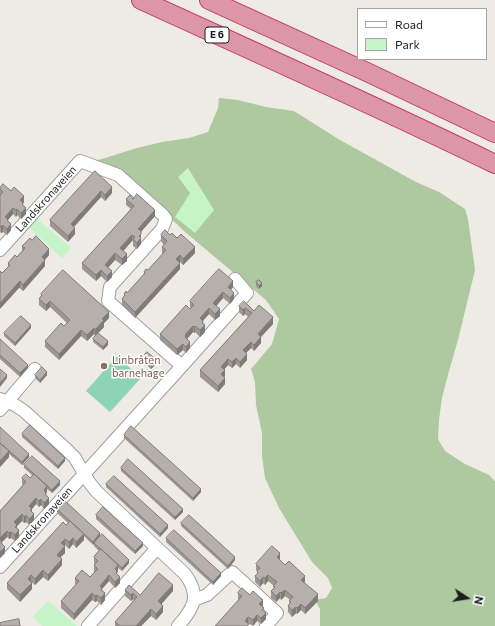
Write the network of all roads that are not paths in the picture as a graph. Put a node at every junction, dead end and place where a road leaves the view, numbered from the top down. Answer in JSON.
{"nodes":[{"id":1,"x":141,"y":0,"type":"edge"},
{"id":2,"x":209,"y":0,"type":"edge"},
{"id":3,"x":495,"y":133,"type":"edge"},
{"id":4,"x":495,"y":164,"type":"edge"},
{"id":5,"x":0,"y":250,"type":"edge"},
{"id":6,"x":235,"y":279,"type":"dead end"},
{"id":7,"x":182,"y":366,"type":"junction"},
{"id":8,"x":35,"y":369,"type":"dead end"},
{"id":9,"x":2,"y":404,"type":"edge"},
{"id":10,"x":85,"y":473,"type":"junction"},
{"id":11,"x":157,"y":548,"type":"junction"},
{"id":12,"x":0,"y":567,"type":"edge"},
{"id":13,"x":194,"y":600,"type":"junction"},
{"id":14,"x":88,"y":626,"type":"edge"},
{"id":15,"x":178,"y":626,"type":"edge"},
{"id":16,"x":266,"y":626,"type":"edge"}],
"edges":[{"from":1,"to":4,"type":"highway","number":"E 6"},
{"from":2,"to":3,"type":"highway","number":"E 6"},
{"from":5,"to":7,"type":"street","name":"Landskronaveien"},
{"from":6,"to":7,"type":"street","name":"Landskronaveien"},
{"from":7,"to":10,"type":"street","name":"Landskronaveien"},
{"from":8,"to":9,"type":"street"},
{"from":9,"to":10,"type":"street"},
{"from":10,"to":11,"type":"street"},
{"from":10,"to":12,"type":"street","name":"Landskronaveien"},
{"from":11,"to":13,"type":"street"},
{"from":11,"to":14,"type":"street"},
{"from":13,"to":15,"type":"street"},
{"from":13,"to":16,"type":"street"}]}
